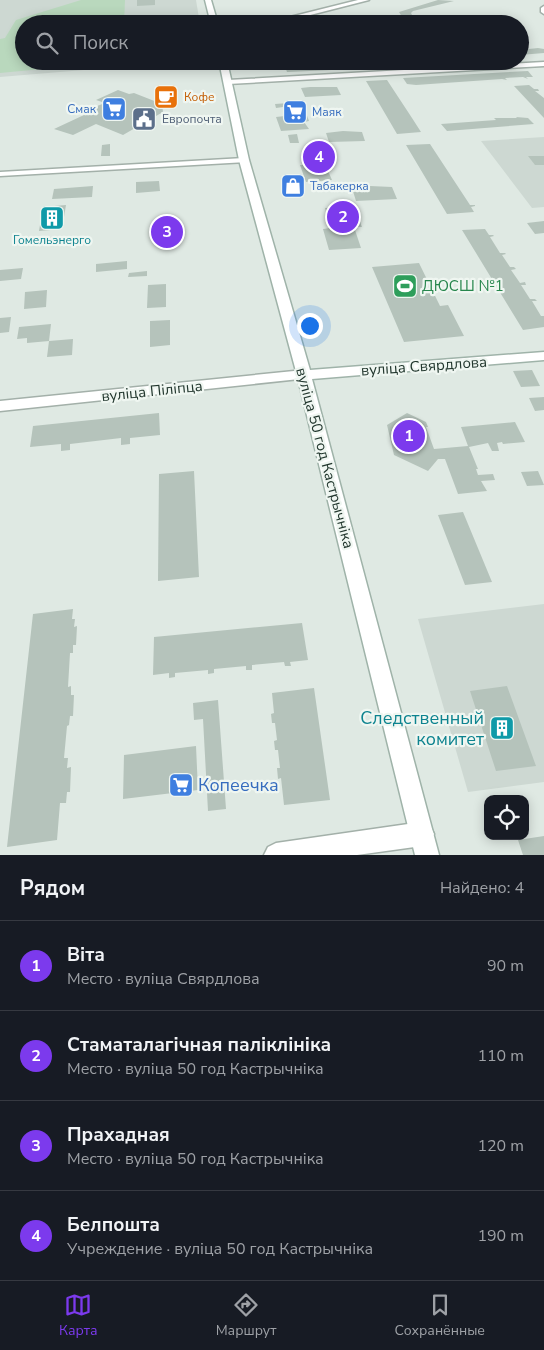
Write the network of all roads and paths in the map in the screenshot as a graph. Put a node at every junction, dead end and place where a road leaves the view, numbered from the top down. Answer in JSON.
{"nodes":[{"id":1,"x":208,"y":0,"type":"edge"},
{"id":2,"x":366,"y":0,"type":"edge"},
{"id":3,"x":544,"y":8,"type":"edge"},
{"id":4,"x":544,"y":12,"type":"edge"},
{"id":5,"x":213,"y":15,"type":"edge"},
{"id":6,"x":303,"y":15,"type":"edge"},
{"id":7,"x":544,"y":64,"type":"edge"},
{"id":8,"x":529,"y":65,"type":"edge"},
{"id":9,"x":225,"y":70,"type":"edge"},
{"id":10,"x":439,"y":70,"type":"edge"},
{"id":11,"x":228,"y":82,"type":"junction"},
{"id":12,"x":244,"y":160,"type":"junction"},
{"id":13,"x":0,"y":174,"type":"edge"},
{"id":14,"x":544,"y":356,"type":"edge"},
{"id":15,"x":304,"y":375,"type":"junction"},
{"id":16,"x":0,"y":406,"type":"edge"},
{"id":17,"x":425,"y":845,"type":"edge"},
{"id":18,"x":276,"y":855,"type":"edge"}],
"edges":[{"from":1,"to":5,"type":"main road"},
{"from":2,"to":6,"type":"main road"},
{"from":3,"to":4,"type":"street"},
{"from":7,"to":8,"type":"main road"},
{"from":9,"to":11,"type":"main road","name":"вуліца 50 год Кастрычніка"},
{"from":10,"to":11,"type":"main road"},
{"from":11,"to":12,"type":"main road","name":"вуліца 50 год Кастрычніка"},
{"from":12,"to":13,"type":"street"},
{"from":12,"to":15,"type":"main road","name":"вуліца 50 год Кастрычніка"},
{"from":14,"to":15,"type":"main road","name":"вуліца Свярдлова"},
{"from":15,"to":16,"type":"main road","name":"вуліца Піліпца"},
{"from":15,"to":17,"type":"main road","name":"вуліца 50 год Кастрычніка"},
{"from":17,"to":18,"type":"main road"}]}
